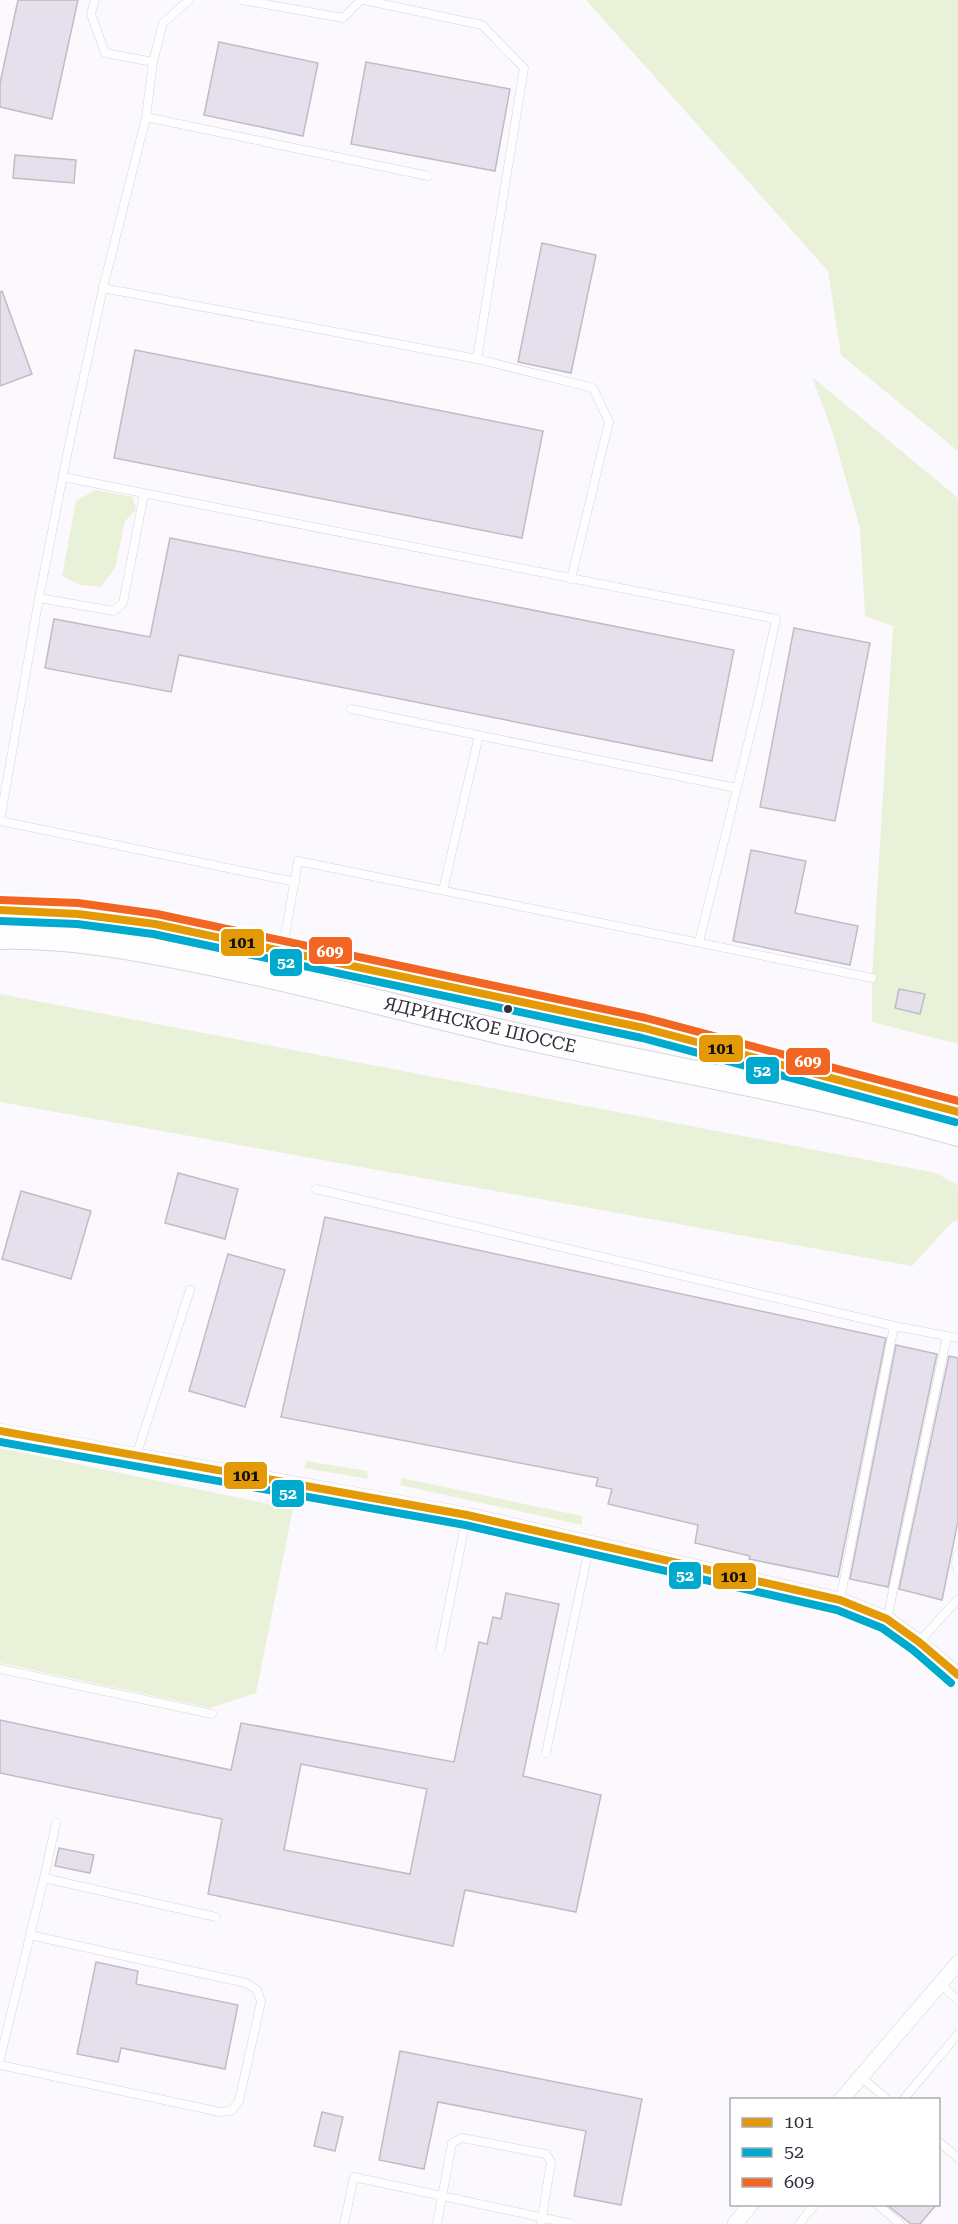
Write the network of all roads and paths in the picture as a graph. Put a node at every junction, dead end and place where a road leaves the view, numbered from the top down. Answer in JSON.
{"nodes":[{"id":1,"x":95,"y":0,"type":"edge"},
{"id":2,"x":189,"y":0,"type":"edge"},
{"id":3,"x":242,"y":0,"type":"edge"},
{"id":4,"x":362,"y":0,"type":"edge"},
{"id":5,"x":153,"y":62,"type":"junction"},
{"id":6,"x":146,"y":117,"type":"junction"},
{"id":7,"x":428,"y":176,"type":"dead end"},
{"id":8,"x":103,"y":288,"type":"junction"},
{"id":9,"x":477,"y":359,"type":"junction"},
{"id":10,"x":63,"y":477,"type":"junction"},
{"id":11,"x":144,"y":494,"type":"junction"},
{"id":12,"x":571,"y":579,"type":"junction"},
{"id":13,"x":39,"y":598,"type":"junction"},
{"id":14,"x":351,"y":709,"type":"dead end"},
{"id":15,"x":479,"y":735,"type":"junction"},
{"id":16,"x":736,"y":788,"type":"junction"},
{"id":17,"x":295,"y":882,"type":"junction"},
{"id":18,"x":443,"y":890,"type":"junction"},
{"id":19,"x":0,"y":910,"type":"edge"},
{"id":20,"x":0,"y":937,"type":"edge"},
{"id":21,"x":699,"y":942,"type":"junction"},
{"id":22,"x":283,"y":952,"type":"junction"},
{"id":23,"x":278,"y":977,"type":"junction"},
{"id":24,"x":872,"y":978,"type":"dead end"},
{"id":25,"x":958,"y":1112,"type":"edge"},
{"id":26,"x":958,"y":1134,"type":"edge"},
{"id":27,"x":316,"y":1189,"type":"dead end"},
{"id":28,"x":190,"y":1290,"type":"dead end"},
{"id":29,"x":894,"y":1326,"type":"junction"},
{"id":30,"x":947,"y":1336,"type":"junction"},
{"id":31,"x":958,"y":1338,"type":"edge"},
{"id":32,"x":0,"y":1431,"type":"edge"},
{"id":33,"x":136,"y":1456,"type":"junction"},
{"id":34,"x":467,"y":1515,"type":"junction"},
{"id":35,"x":590,"y":1543,"type":"junction"},
{"id":36,"x":958,"y":1553,"type":"edge"},
{"id":37,"x":958,"y":1571,"type":"edge"},
{"id":38,"x":958,"y":1599,"type":"edge"},
{"id":39,"x":840,"y":1600,"type":"junction"},
{"id":40,"x":887,"y":1619,"type":"junction"},
{"id":41,"x":919,"y":1642,"type":"junction"},
{"id":42,"x":440,"y":1650,"type":"dead end"},
{"id":43,"x":0,"y":1670,"type":"edge"},
{"id":44,"x":958,"y":1675,"type":"edge"},
{"id":45,"x":212,"y":1714,"type":"dead end"},
{"id":46,"x":546,"y":1753,"type":"dead end"},
{"id":47,"x":56,"y":1823,"type":"dead end"},
{"id":48,"x":44,"y":1878,"type":"junction"},
{"id":49,"x":216,"y":1917,"type":"dead end"},
{"id":50,"x":30,"y":1935,"type":"junction"},
{"id":51,"x":958,"y":1963,"type":"edge"},
{"id":52,"x":940,"y":1984,"type":"junction"},
{"id":53,"x":958,"y":2000,"type":"edge"},
{"id":54,"x":958,"y":2034,"type":"edge"},
{"id":55,"x":0,"y":2059,"type":"edge"},
{"id":56,"x":0,"y":2066,"type":"edge"},
{"id":57,"x":861,"y":2077,"type":"junction"},
{"id":58,"x":843,"y":2098,"type":"edge"},
{"id":59,"x":886,"y":2098,"type":"edge"},
{"id":60,"x":905,"y":2098,"type":"edge"},
{"id":61,"x":940,"y":2142,"type":"edge"},
{"id":62,"x":958,"y":2158,"type":"edge"},
{"id":63,"x":442,"y":2196,"type":"junction"},
{"id":64,"x":751,"y":2206,"type":"edge"},
{"id":65,"x":814,"y":2206,"type":"edge"},
{"id":66,"x":878,"y":2206,"type":"edge"},
{"id":67,"x":541,"y":2221,"type":"edge"},
{"id":68,"x":344,"y":2224,"type":"edge"},
{"id":69,"x":437,"y":2224,"type":"edge"},
{"id":70,"x":572,"y":2224,"type":"edge"},
{"id":71,"x":735,"y":2224,"type":"edge"},
{"id":72,"x":799,"y":2224,"type":"edge"},
{"id":73,"x":900,"y":2224,"type":"edge"}],
"edges":[{"from":1,"to":5,"type":"lane"},
{"from":2,"to":5,"type":"lane"},
{"from":3,"to":4,"type":"lane"},
{"from":4,"to":9,"type":"lane"},
{"from":5,"to":6,"type":"lane"},
{"from":6,"to":7,"type":"lane"},
{"from":6,"to":8,"type":"lane"},
{"from":8,"to":9,"type":"lane"},
{"from":8,"to":10,"type":"lane"},
{"from":9,"to":12,"type":"lane"},
{"from":10,"to":11,"type":"lane"},
{"from":10,"to":13,"type":"lane"},
{"from":11,"to":12,"type":"lane"},
{"from":11,"to":13,"type":"lane"},
{"from":12,"to":16,"type":"lane"},
{"from":13,"to":17,"type":"lane"},
{"from":14,"to":15,"type":"lane"},
{"from":15,"to":16,"type":"lane"},
{"from":15,"to":18,"type":"lane"},
{"from":16,"to":21,"type":"lane"},
{"from":17,"to":18,"type":"lane"},
{"from":17,"to":22,"type":"lane"},
{"from":18,"to":21,"type":"lane"},
{"from":19,"to":22,"type":"main road","name":"ЯДРИНСКОЕ ШОССЕ"},
{"from":20,"to":23,"type":"main road","name":"ЯДРИНСКОЕ ШОССЕ"},
{"from":21,"to":24,"type":"lane"},
{"from":22,"to":23,"type":"main road"},
{"from":22,"to":25,"type":"main road","name":"ЯДРИНСКОЕ ШОССЕ"},
{"from":23,"to":26,"type":"main road","name":"ЯДРИНСКОЕ ШОССЕ"},
{"from":27,"to":29,"type":"lane"},
{"from":28,"to":33,"type":"lane"},
{"from":29,"to":30,"type":"lane"},
{"from":29,"to":39,"type":"lane"},
{"from":30,"to":31,"type":"lane"},
{"from":30,"to":40,"type":"lane"},
{"from":32,"to":33,"type":"street"},
{"from":33,"to":34,"type":"street"},
{"from":34,"to":35,"type":"street"},
{"from":34,"to":42,"type":"lane"},
{"from":35,"to":39,"type":"street"},
{"from":35,"to":46,"type":"lane"},
{"from":36,"to":37,"type":"lane"},
{"from":38,"to":41,"type":"lane"},
{"from":39,"to":40,"type":"street"},
{"from":40,"to":41,"type":"street"},
{"from":41,"to":44,"type":"street"},
{"from":43,"to":45,"type":"lane"},
{"from":47,"to":48,"type":"lane"},
{"from":48,"to":49,"type":"lane"},
{"from":48,"to":50,"type":"lane"},
{"from":50,"to":55,"type":"lane"},
{"from":50,"to":56,"type":"lane"},
{"from":51,"to":52,"type":"street"},
{"from":52,"to":53,"type":"lane"},
{"from":52,"to":57,"type":"street"},
{"from":54,"to":60,"type":"lane"},
{"from":57,"to":58,"type":"street"},
{"from":57,"to":59,"type":"lane"},
{"from":61,"to":62,"type":"lane"},
{"from":63,"to":67,"type":"lane"},
{"from":63,"to":67,"type":"lane"},
{"from":63,"to":68,"type":"lane"},
{"from":63,"to":69,"type":"lane"},
{"from":64,"to":71,"type":"street"},
{"from":65,"to":72,"type":"lane"},
{"from":66,"to":73,"type":"lane"},
{"from":67,"to":70,"type":"lane"}]}
